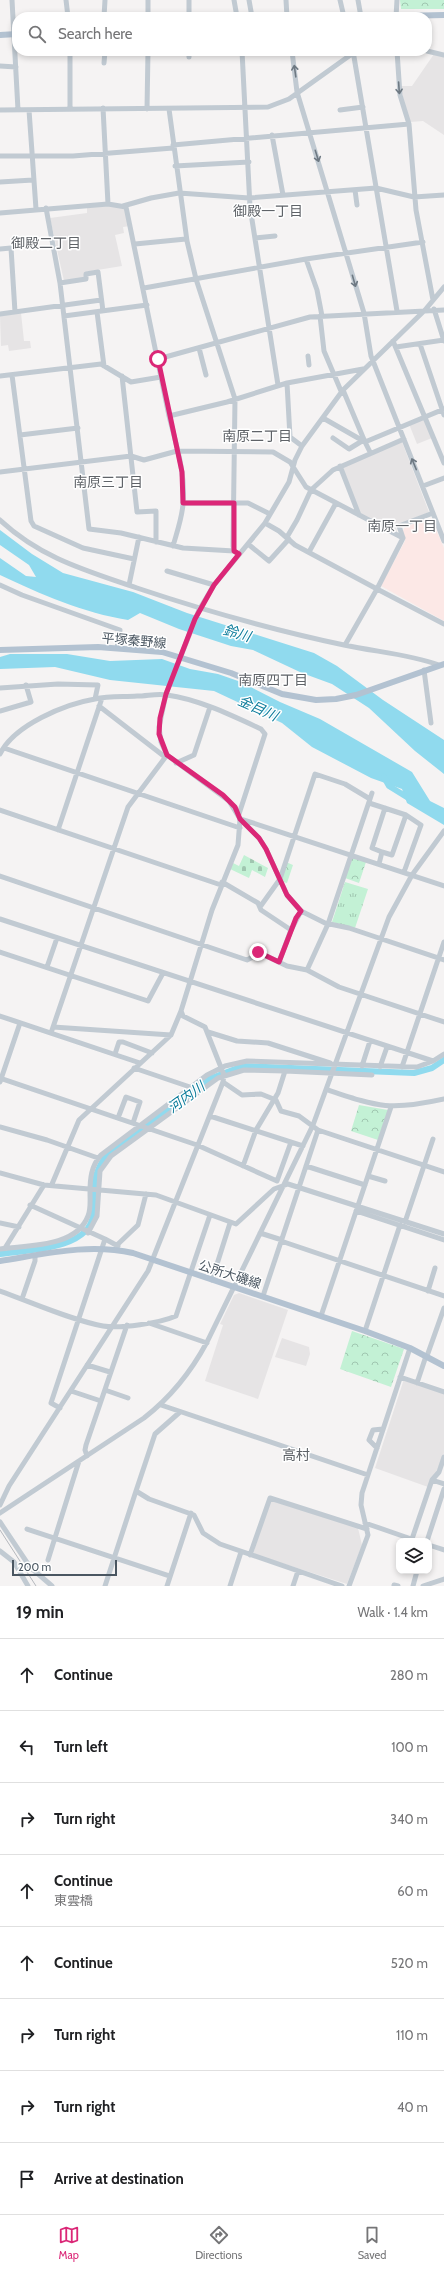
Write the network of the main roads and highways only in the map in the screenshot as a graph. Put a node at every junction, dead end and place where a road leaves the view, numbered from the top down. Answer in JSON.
{"nodes":[{"id":1,"x":432,"y":15,"type":"edge"},
{"id":2,"x":444,"y":15,"type":"edge"},
{"id":3,"x":0,"y":35,"type":"edge"},
{"id":4,"x":12,"y":35,"type":"edge"},
{"id":5,"x":0,"y":650,"type":"edge"},
{"id":6,"x":442,"y":665,"type":"edge"},
{"id":7,"x":0,"y":1261,"type":"edge"},
{"id":8,"x":444,"y":1366,"type":"edge"}],
"edges":[{"from":1,"to":2,"type":"main road"},
{"from":3,"to":4,"type":"main road"},
{"from":5,"to":6,"type":"main road","name":"平塚秦野線"},
{"from":7,"to":8,"type":"main road","name":"公所大磯線"}]}
